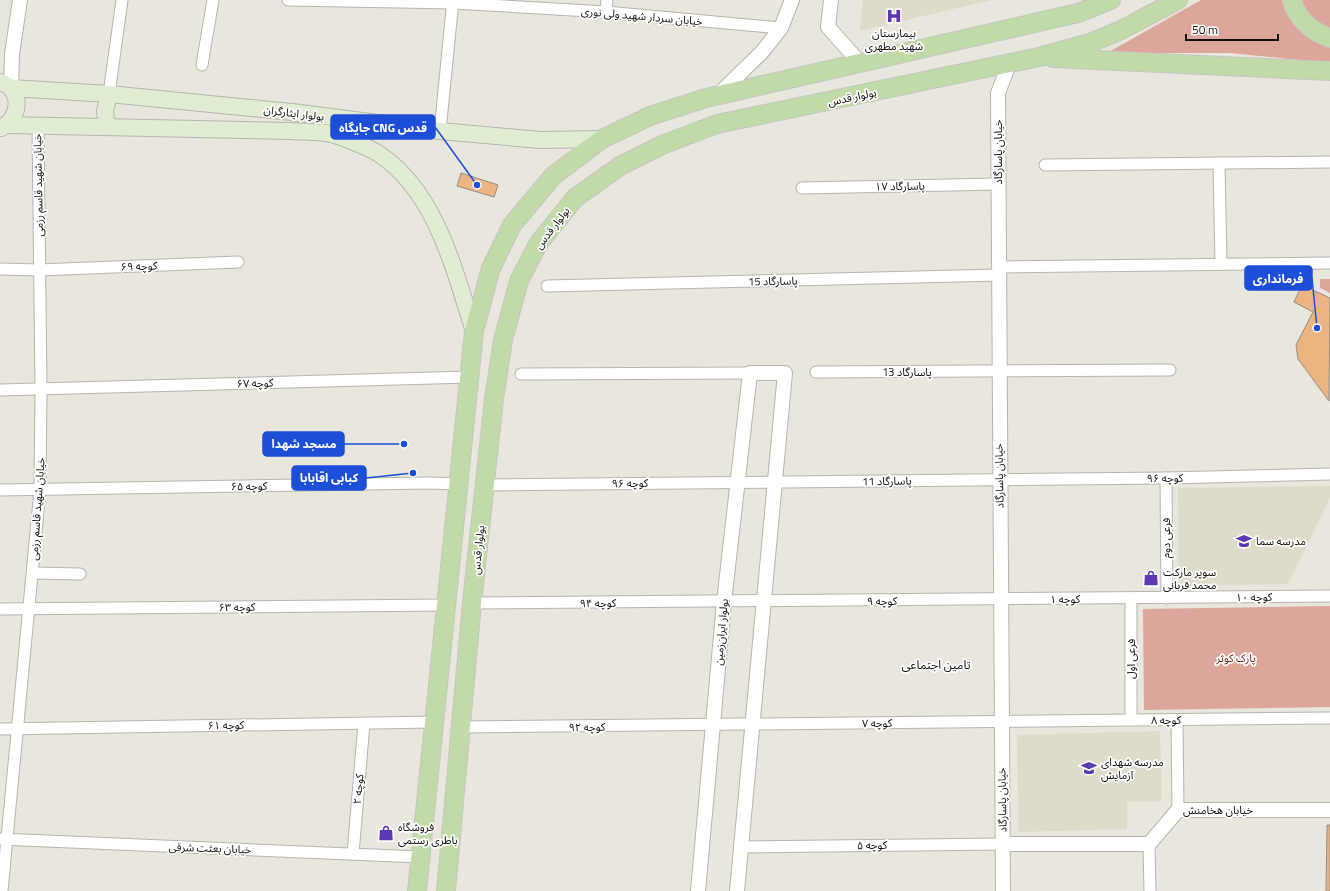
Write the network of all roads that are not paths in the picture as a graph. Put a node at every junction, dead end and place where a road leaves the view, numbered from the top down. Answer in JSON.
{"nodes":[{"id":1,"x":20,"y":0,"type":"edge"},
{"id":2,"x":122,"y":0,"type":"edge"},
{"id":3,"x":212,"y":0,"type":"edge"},
{"id":4,"x":288,"y":0,"type":"edge"},
{"id":5,"x":607,"y":0,"type":"edge"},
{"id":6,"x":792,"y":0,"type":"edge"},
{"id":7,"x":831,"y":0,"type":"edge"},
{"id":8,"x":1111,"y":0,"type":"edge"},
{"id":9,"x":1178,"y":0,"type":"edge"},
{"id":10,"x":1292,"y":0,"type":"edge"},
{"id":11,"x":453,"y":2,"type":"edge"},
{"id":12,"x":606,"y":12,"type":"junction"},
{"id":13,"x":781,"y":28,"type":"junction"},
{"id":14,"x":1330,"y":38,"type":"edge"},
{"id":15,"x":6,"y":55,"type":"edge"},
{"id":16,"x":1039,"y":57,"type":"junction"},
{"id":17,"x":861,"y":64,"type":"junction"},
{"id":18,"x":1009,"y":64,"type":"junction"},
{"id":19,"x":202,"y":66,"type":"dead end"},
{"id":20,"x":1330,"y":71,"type":"edge"},
{"id":21,"x":5,"y":85,"type":"edge"},
{"id":22,"x":109,"y":94,"type":"junction"},
{"id":23,"x":716,"y":96,"type":"junction"},
{"id":24,"x":38,"y":125,"type":"junction"},
{"id":25,"x":4,"y":127,"type":"edge"},
{"id":26,"x":107,"y":127,"type":"junction"},
{"id":27,"x":440,"y":131,"type":"junction"},
{"id":28,"x":602,"y":139,"type":"junction"},
{"id":29,"x":1330,"y":162,"type":"edge"},
{"id":30,"x":1219,"y":163,"type":"junction"},
{"id":31,"x":1046,"y":165,"type":"dead end"},
{"id":32,"x":998,"y":184,"type":"junction"},
{"id":33,"x":802,"y":188,"type":"dead end"},
{"id":34,"x":238,"y":262,"type":"dead end"},
{"id":35,"x":1330,"y":263,"type":"edge"},
{"id":36,"x":1221,"y":264,"type":"junction"},
{"id":37,"x":0,"y":269,"type":"edge"},
{"id":38,"x":39,"y":270,"type":"junction"},
{"id":39,"x":999,"y":271,"type":"junction"},
{"id":40,"x":548,"y":286,"type":"dead end"},
{"id":41,"x":474,"y":331,"type":"junction"},
{"id":42,"x":1170,"y":370,"type":"dead end"},
{"id":43,"x":999,"y":371,"type":"junction"},
{"id":44,"x":816,"y":372,"type":"dead end"},
{"id":45,"x":750,"y":373,"type":"junction"},
{"id":46,"x":521,"y":374,"type":"dead end"},
{"id":47,"x":469,"y":377,"type":"junction"},
{"id":48,"x":41,"y":389,"type":"junction"},
{"id":49,"x":0,"y":390,"type":"edge"},
{"id":50,"x":1330,"y":474,"type":"edge"},
{"id":51,"x":1166,"y":478,"type":"junction"},
{"id":52,"x":999,"y":480,"type":"junction"},
{"id":53,"x":737,"y":482,"type":"junction"},
{"id":54,"x":775,"y":482,"type":"junction"},
{"id":55,"x":458,"y":484,"type":"junction"},
{"id":56,"x":484,"y":485,"type":"junction"},
{"id":57,"x":0,"y":490,"type":"edge"},
{"id":58,"x":40,"y":490,"type":"junction"},
{"id":59,"x":33,"y":573,"type":"junction"},
{"id":60,"x":80,"y":574,"type":"dead end"},
{"id":61,"x":1330,"y":596,"type":"edge"},
{"id":62,"x":1131,"y":598,"type":"junction"},
{"id":63,"x":1167,"y":598,"type":"junction"},
{"id":64,"x":1000,"y":600,"type":"junction"},
{"id":65,"x":724,"y":602,"type":"junction"},
{"id":66,"x":764,"y":602,"type":"junction"},
{"id":67,"x":472,"y":603,"type":"junction"},
{"id":68,"x":446,"y":605,"type":"junction"},
{"id":69,"x":0,"y":610,"type":"edge"},
{"id":70,"x":29,"y":610,"type":"junction"},
{"id":71,"x":1330,"y":718,"type":"edge"},
{"id":72,"x":1131,"y":720,"type":"junction"},
{"id":73,"x":1177,"y":720,"type":"junction"},
{"id":74,"x":1001,"y":721,"type":"junction"},
{"id":75,"x":434,"y":722,"type":"junction"},
{"id":76,"x":364,"y":724,"type":"junction"},
{"id":77,"x":752,"y":724,"type":"junction"},
{"id":78,"x":713,"y":725,"type":"junction"},
{"id":79,"x":462,"y":727,"type":"junction"},
{"id":80,"x":0,"y":728,"type":"edge"},
{"id":81,"x":19,"y":728,"type":"junction"},
{"id":82,"x":1178,"y":810,"type":"junction"},
{"id":83,"x":1330,"y":810,"type":"edge"},
{"id":84,"x":4,"y":839,"type":"edge"},
{"id":85,"x":1002,"y":844,"type":"junction"},
{"id":86,"x":1149,"y":844,"type":"junction"},
{"id":87,"x":741,"y":846,"type":"junction"},
{"id":88,"x":353,"y":854,"type":"junction"},
{"id":89,"x":420,"y":857,"type":"junction"},
{"id":90,"x":2,"y":891,"type":"edge"},
{"id":91,"x":417,"y":891,"type":"edge"},
{"id":92,"x":446,"y":891,"type":"edge"},
{"id":93,"x":698,"y":891,"type":"edge"},
{"id":94,"x":737,"y":891,"type":"edge"},
{"id":95,"x":1003,"y":891,"type":"edge"},
{"id":96,"x":1150,"y":891,"type":"edge"}],
"edges":[{"from":1,"to":15,"type":"street"},
{"from":2,"to":22,"type":"street"},
{"from":3,"to":19,"type":"street"},
{"from":4,"to":11,"type":"street","name":"خیابان سردار شهید ولی نوری"},
{"from":5,"to":12,"type":"street"},
{"from":6,"to":13,"type":"street"},
{"from":7,"to":17,"type":"street"},
{"from":8,"to":17,"type":"main road"},
{"from":9,"to":16,"type":"main road","name":"بولوار قدس"},
{"from":10,"to":14,"type":"main road"},
{"from":11,"to":12,"type":"street","name":"خیابان سردار شهید ولی نوری"},
{"from":11,"to":27,"type":"street"},
{"from":12,"to":13,"type":"street","name":"خیابان سردار شهید ولی نوری"},
{"from":13,"to":23,"type":"street"},
{"from":15,"to":21,"type":"street"},
{"from":16,"to":18,"type":"main road","name":"بولوار قدس"},
{"from":16,"to":20,"type":"main road"},
{"from":17,"to":23,"type":"main road"},
{"from":18,"to":32,"type":"street","name":"خیابان پاسارگاد"},
{"from":18,"to":56,"type":"main road","name":"بولوار قدس"},
{"from":21,"to":22,"type":"main road","name":"بولوار ایثارگران"},
{"from":21,"to":25,"type":"main road"},
{"from":22,"to":26,"type":"main road"},
{"from":22,"to":27,"type":"main road","name":"بولوار ایثارگران"},
{"from":23,"to":28,"type":"main road"},
{"from":24,"to":25,"type":"main road","name":"بولوار ایثارگران"},
{"from":24,"to":26,"type":"main road","name":"بولوار ایثارگران"},
{"from":24,"to":38,"type":"street","name":"خیابان شهید قاسم رزمی"},
{"from":26,"to":41,"type":"main road","name":"بولوار ایثارگران"},
{"from":27,"to":28,"type":"main road","name":"بولوار ایثارگران"},
{"from":28,"to":41,"type":"main road"},
{"from":29,"to":30,"type":"street"},
{"from":30,"to":31,"type":"street"},
{"from":30,"to":36,"type":"street"},
{"from":32,"to":33,"type":"street","name":"پاسارگاد ۱۷"},
{"from":32,"to":39,"type":"street","name":"خیابان پاسارگاد"},
{"from":34,"to":38,"type":"street","name":"کوچه ۶۹"},
{"from":35,"to":36,"type":"street","name":"پاسارگاد 15"},
{"from":36,"to":39,"type":"street","name":"پاسارگاد 15"},
{"from":37,"to":38,"type":"street","name":"کوچه ۶۹"},
{"from":38,"to":48,"type":"street","name":"خیابان شهید قاسم رزمی"},
{"from":39,"to":40,"type":"street","name":"پاسارگاد 15"},
{"from":39,"to":43,"type":"street","name":"خیابان پاسارگاد"},
{"from":41,"to":47,"type":"main road"},
{"from":42,"to":43,"type":"street","name":"پاسارگاد 13"},
{"from":43,"to":44,"type":"street","name":"پاسارگاد 13"},
{"from":43,"to":52,"type":"street","name":"خیابان پاسارگاد"},
{"from":45,"to":46,"type":"street"},
{"from":45,"to":53,"type":"street","name":"بولوار ایران‌زمین"},
{"from":45,"to":54,"type":"street"},
{"from":47,"to":48,"type":"street","name":"کوچه ۶۷"},
{"from":47,"to":55,"type":"main road"},
{"from":48,"to":49,"type":"street","name":"کوچه ۶۷"},
{"from":48,"to":58,"type":"street","name":"خیابان شهید قاسم رزمی"},
{"from":50,"to":51,"type":"street","name":"کوچه ۹۶"},
{"from":51,"to":52,"type":"street","name":"کوچه ۹۶"},
{"from":51,"to":63,"type":"street","name":"فرعی دوم"},
{"from":52,"to":54,"type":"street","name":"پاسارگاد 11"},
{"from":52,"to":64,"type":"street","name":"خیابان پاسارگاد"},
{"from":53,"to":54,"type":"street","name":"کوچه ۹۶"},
{"from":53,"to":56,"type":"street","name":"کوچه ۹۶"},
{"from":53,"to":65,"type":"street","name":"بولوار ایران‌زمین"},
{"from":54,"to":66,"type":"street"},
{"from":55,"to":58,"type":"street","name":"کوچه ۶۵"},
{"from":55,"to":68,"type":"main road"},
{"from":56,"to":67,"type":"main road","name":"بولوار قدس"},
{"from":57,"to":58,"type":"street","name":"کوچه ۶۵"},
{"from":58,"to":59,"type":"street","name":"خیابان شهید قاسم رزمی"},
{"from":59,"to":60,"type":"street"},
{"from":59,"to":70,"type":"street","name":"خیابان شهید قاسم رزمی"},
{"from":61,"to":63,"type":"street","name":"کوچه ۱۰"},
{"from":62,"to":63,"type":"street","name":"کوچه ۱۰"},
{"from":62,"to":64,"type":"street","name":"کوچه ۱"},
{"from":62,"to":72,"type":"street","name":"فرعی اول"},
{"from":64,"to":66,"type":"street","name":"کوچه ۹"},
{"from":64,"to":74,"type":"street","name":"خیابان پاسارگاد"},
{"from":65,"to":66,"type":"street","name":"کوچه ۹"},
{"from":65,"to":67,"type":"street","name":"کوچه ۹۴"},
{"from":65,"to":78,"type":"street","name":"بولوار ایران‌زمین"},
{"from":66,"to":77,"type":"street"},
{"from":67,"to":79,"type":"main road","name":"بولوار قدس"},
{"from":68,"to":70,"type":"street","name":"کوچه ۶۳"},
{"from":68,"to":75,"type":"main road"},
{"from":69,"to":70,"type":"street","name":"کوچه ۶۳"},
{"from":70,"to":81,"type":"street","name":"خیابان شهید قاسم رزمی"},
{"from":71,"to":73,"type":"street","name":"کوچه ۸"},
{"from":72,"to":73,"type":"street","name":"کوچه ۸"},
{"from":72,"to":74,"type":"street","name":"کوچه ۸"},
{"from":73,"to":82,"type":"street"},
{"from":74,"to":77,"type":"street","name":"کوچه ۷"},
{"from":74,"to":85,"type":"street","name":"خیابان پاسارگاد"},
{"from":75,"to":76,"type":"street","name":"کوچه ۶۱"},
{"from":75,"to":89,"type":"main road"},
{"from":76,"to":81,"type":"street","name":"کوچه ۶۱"},
{"from":76,"to":88,"type":"street","name":"کوچه ۲"},
{"from":77,"to":78,"type":"street","name":"کوچه ۷"},
{"from":77,"to":87,"type":"street"},
{"from":78,"to":79,"type":"street","name":"کوچه ۹۲"},
{"from":78,"to":93,"type":"street","name":"بولوار ایران‌زمین"},
{"from":79,"to":92,"type":"main road","name":"بولوار قدس"},
{"from":80,"to":81,"type":"street","name":"کوچه ۶۱"},
{"from":81,"to":84,"type":"street","name":"خیابان شهید قاسم رزمی"},
{"from":82,"to":83,"type":"street","name":"خیابان هخامنش"},
{"from":82,"to":86,"type":"street","name":"خیابان هخامنش"},
{"from":84,"to":88,"type":"street","name":"خیابان بعثت شرقی"},
{"from":84,"to":90,"type":"street","name":"خیابان شهید قاسم رزمی"},
{"from":85,"to":86,"type":"street"},
{"from":85,"to":87,"type":"street","name":"کوچه ۵"},
{"from":85,"to":95,"type":"street","name":"خیابان پاسارگاد"},
{"from":86,"to":96,"type":"street"},
{"from":87,"to":94,"type":"street"},
{"from":88,"to":89,"type":"street","name":"خیابان بعثت شرقی"},
{"from":89,"to":91,"type":"main road"}]}
